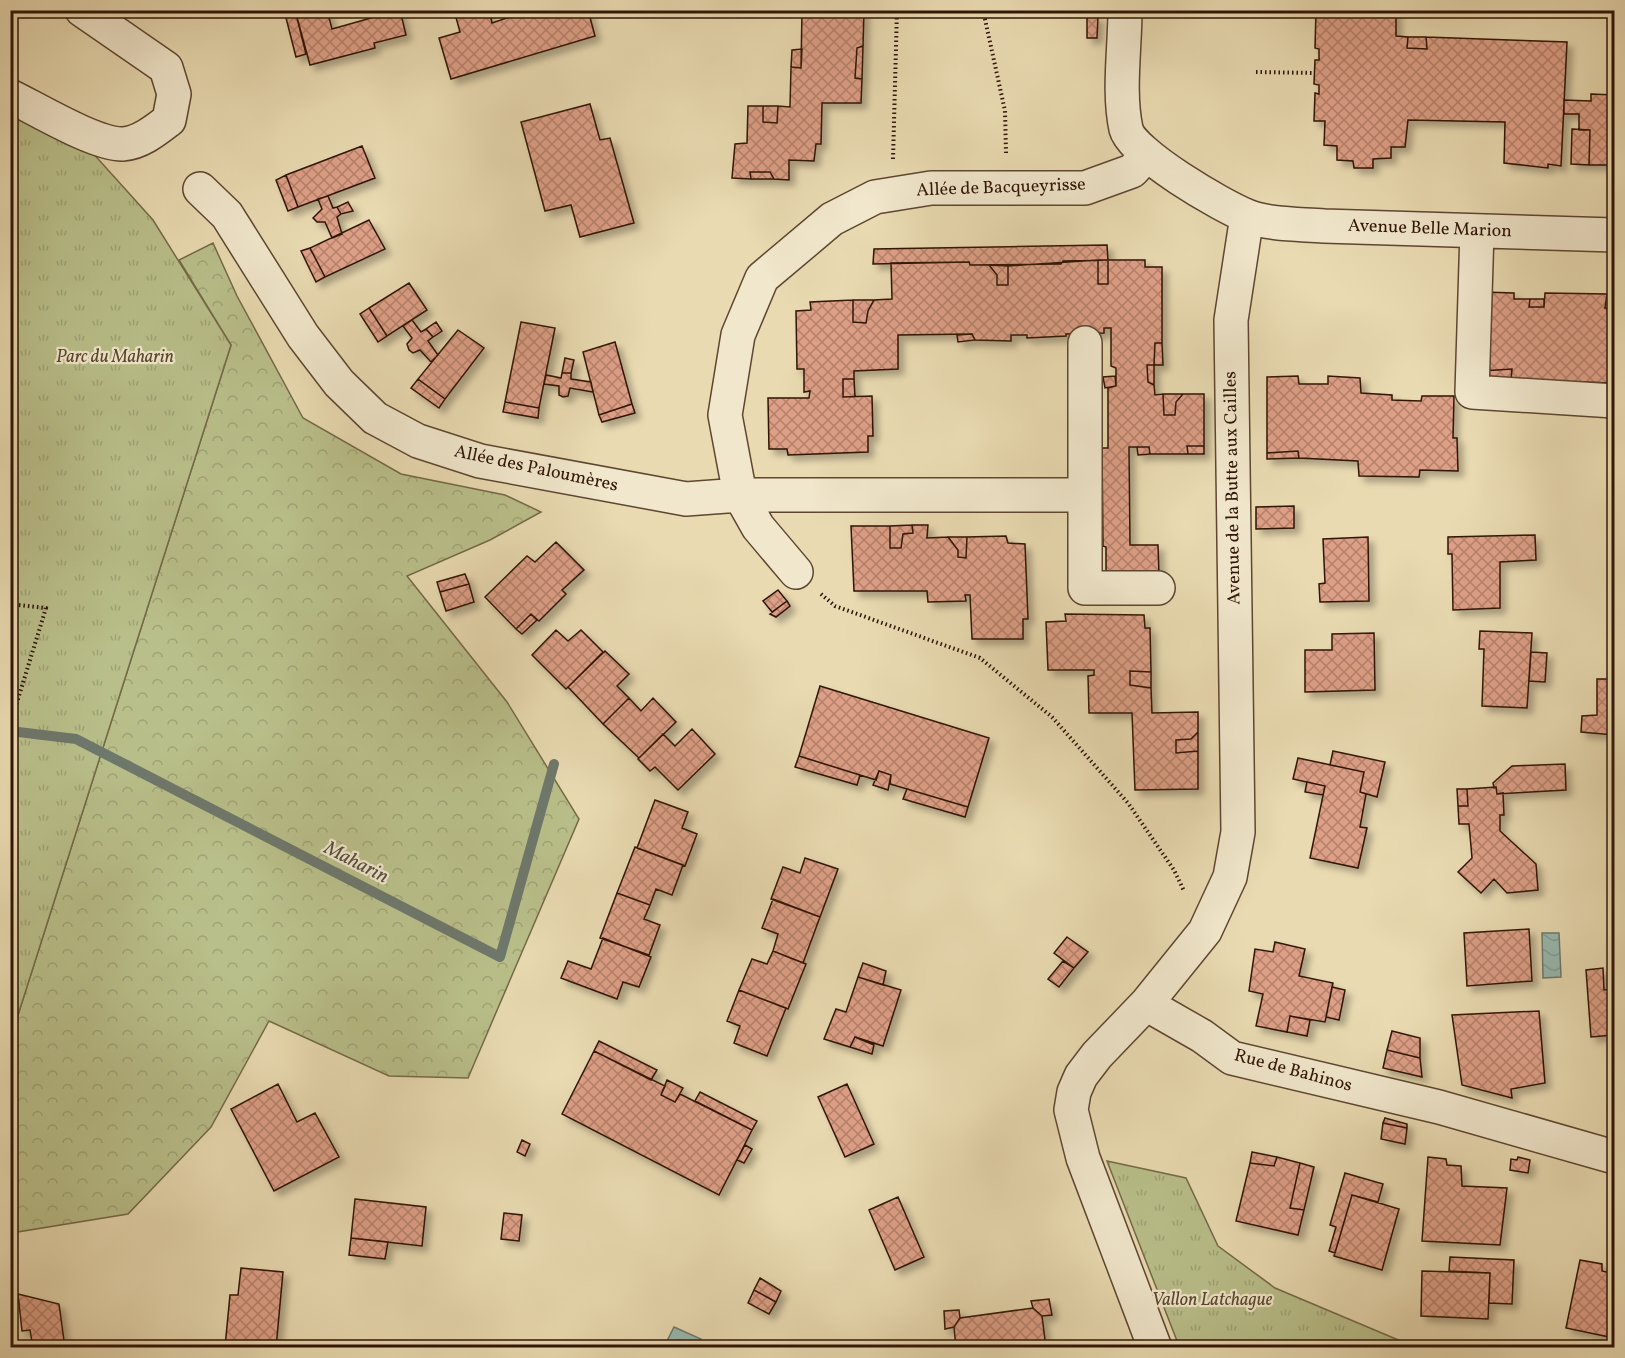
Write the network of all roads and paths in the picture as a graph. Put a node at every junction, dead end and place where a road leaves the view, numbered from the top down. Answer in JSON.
{"nodes":[{"id":1,"x":82,"y":10,"type":"edge"},
{"id":2,"x":897,"y":10,"type":"edge"},
{"id":3,"x":983,"y":10,"type":"edge"},
{"id":4,"x":1125,"y":10,"type":"edge"},
{"id":5,"x":1256,"y":72,"type":"dead end"},
{"id":6,"x":1315,"y":73,"type":"dead end"},
{"id":7,"x":10,"y":96,"type":"edge"},
{"id":8,"x":1146,"y":156,"type":"junction"},
{"id":9,"x":1007,"y":162,"type":"dead end"},
{"id":10,"x":893,"y":163,"type":"dead end"},
{"id":11,"x":200,"y":189,"type":"dead end"},
{"id":12,"x":1247,"y":216,"type":"junction"},
{"id":13,"x":1477,"y":231,"type":"junction"},
{"id":14,"x":1614,"y":235,"type":"edge"},
{"id":15,"x":1085,"y":344,"type":"dead end"},
{"id":16,"x":1614,"y":401,"type":"edge"},
{"id":17,"x":740,"y":495,"type":"junction"},
{"id":18,"x":1085,"y":495,"type":"junction"},
{"id":19,"x":796,"y":572,"type":"joint"},
{"id":20,"x":1158,"y":588,"type":"dead end"},
{"id":21,"x":10,"y":604,"type":"edge"},
{"id":22,"x":10,"y":725,"type":"edge"},
{"id":23,"x":1205,"y":931,"type":"junction"},
{"id":24,"x":1146,"y":1004,"type":"junction"},
{"id":25,"x":1614,"y":1157,"type":"edge"},
{"id":26,"x":1155,"y":1347,"type":"edge"}],
"edges":[{"from":1,"to":7,"type":"street"},
{"from":2,"to":10,"type":"path"},
{"from":3,"to":9,"type":"path"},
{"from":4,"to":8,"type":"street"},
{"from":5,"to":6,"type":"path"},
{"from":8,"to":12,"type":"street"},
{"from":8,"to":17,"type":"street","name":"Allée de Bacqueyrisse"},
{"from":11,"to":17,"type":"street","name":"Allée des Paloumères"},
{"from":12,"to":13,"type":"street","name":"Avenue Belle Marion"},
{"from":12,"to":23,"type":"street","name":"Avenue de la Butte aux Cailles"},
{"from":13,"to":14,"type":"street","name":"Avenue Belle Marion"},
{"from":13,"to":16,"type":"street"},
{"from":15,"to":18,"type":"street"},
{"from":17,"to":18,"type":"street","name":"Allée des Paloumères"},
{"from":17,"to":19,"type":"street","name":"Allée de Bacqueyrisse"},
{"from":18,"to":20,"type":"street"},
{"from":19,"to":23,"type":"path"},
{"from":21,"to":22,"type":"path"},
{"from":23,"to":24,"type":"street","name":"Avenue de la Butte aux Cailles"},
{"from":24,"to":25,"type":"street","name":"Rue de Bahinos"},
{"from":24,"to":26,"type":"street"}]}
